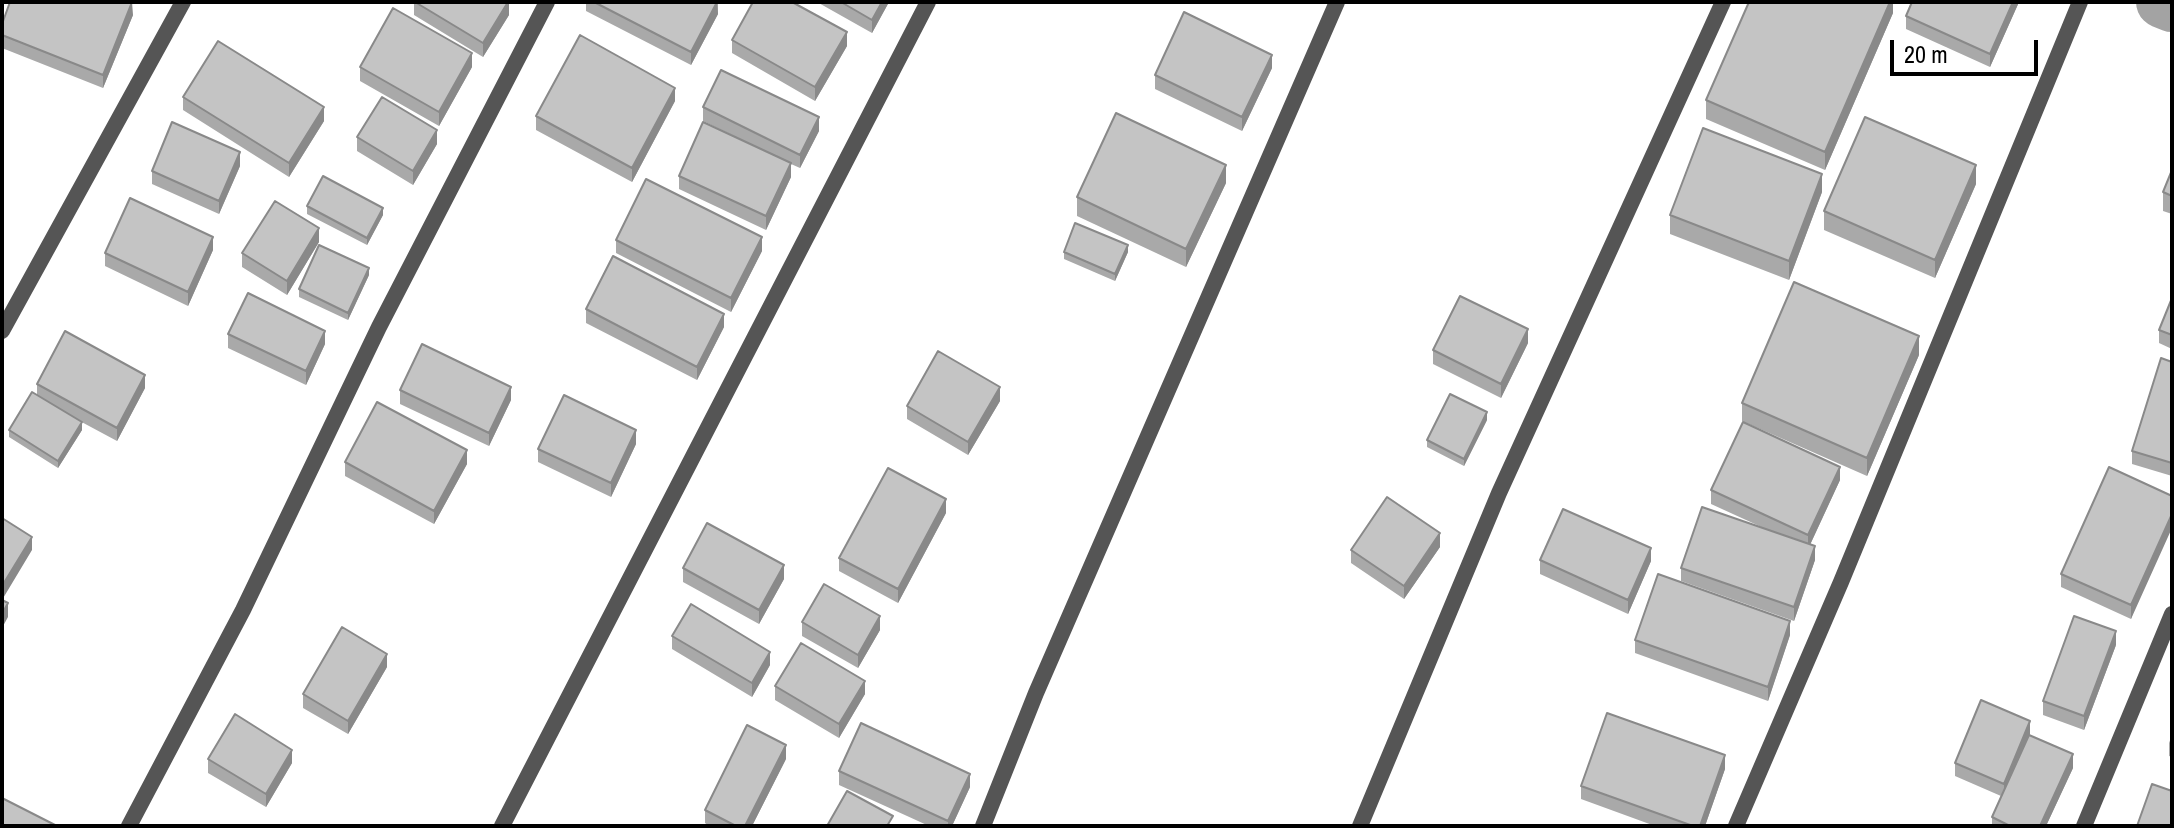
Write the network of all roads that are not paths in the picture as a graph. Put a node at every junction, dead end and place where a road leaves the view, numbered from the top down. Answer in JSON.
{"nodes":[{"id":1,"x":183,"y":2,"type":"edge"},
{"id":2,"x":547,"y":2,"type":"edge"},
{"id":3,"x":928,"y":2,"type":"edge"},
{"id":4,"x":1337,"y":2,"type":"edge"},
{"id":5,"x":1723,"y":2,"type":"edge"},
{"id":6,"x":2077,"y":9,"type":"edge"},
{"id":7,"x":2,"y":331,"type":"edge"},
{"id":8,"x":2172,"y":614,"type":"edge"},
{"id":9,"x":129,"y":826,"type":"edge"},
{"id":10,"x":502,"y":826,"type":"edge"},
{"id":11,"x":983,"y":826,"type":"edge"},
{"id":12,"x":1360,"y":826,"type":"edge"},
{"id":13,"x":1736,"y":826,"type":"edge"},
{"id":14,"x":2084,"y":826,"type":"edge"}],
"edges":[{"from":1,"to":7,"type":"street"},
{"from":2,"to":9,"type":"street"},
{"from":3,"to":10,"type":"street"},
{"from":4,"to":11,"type":"street"},
{"from":5,"to":12,"type":"street"},
{"from":6,"to":13,"type":"street"},
{"from":8,"to":14,"type":"street"}]}
